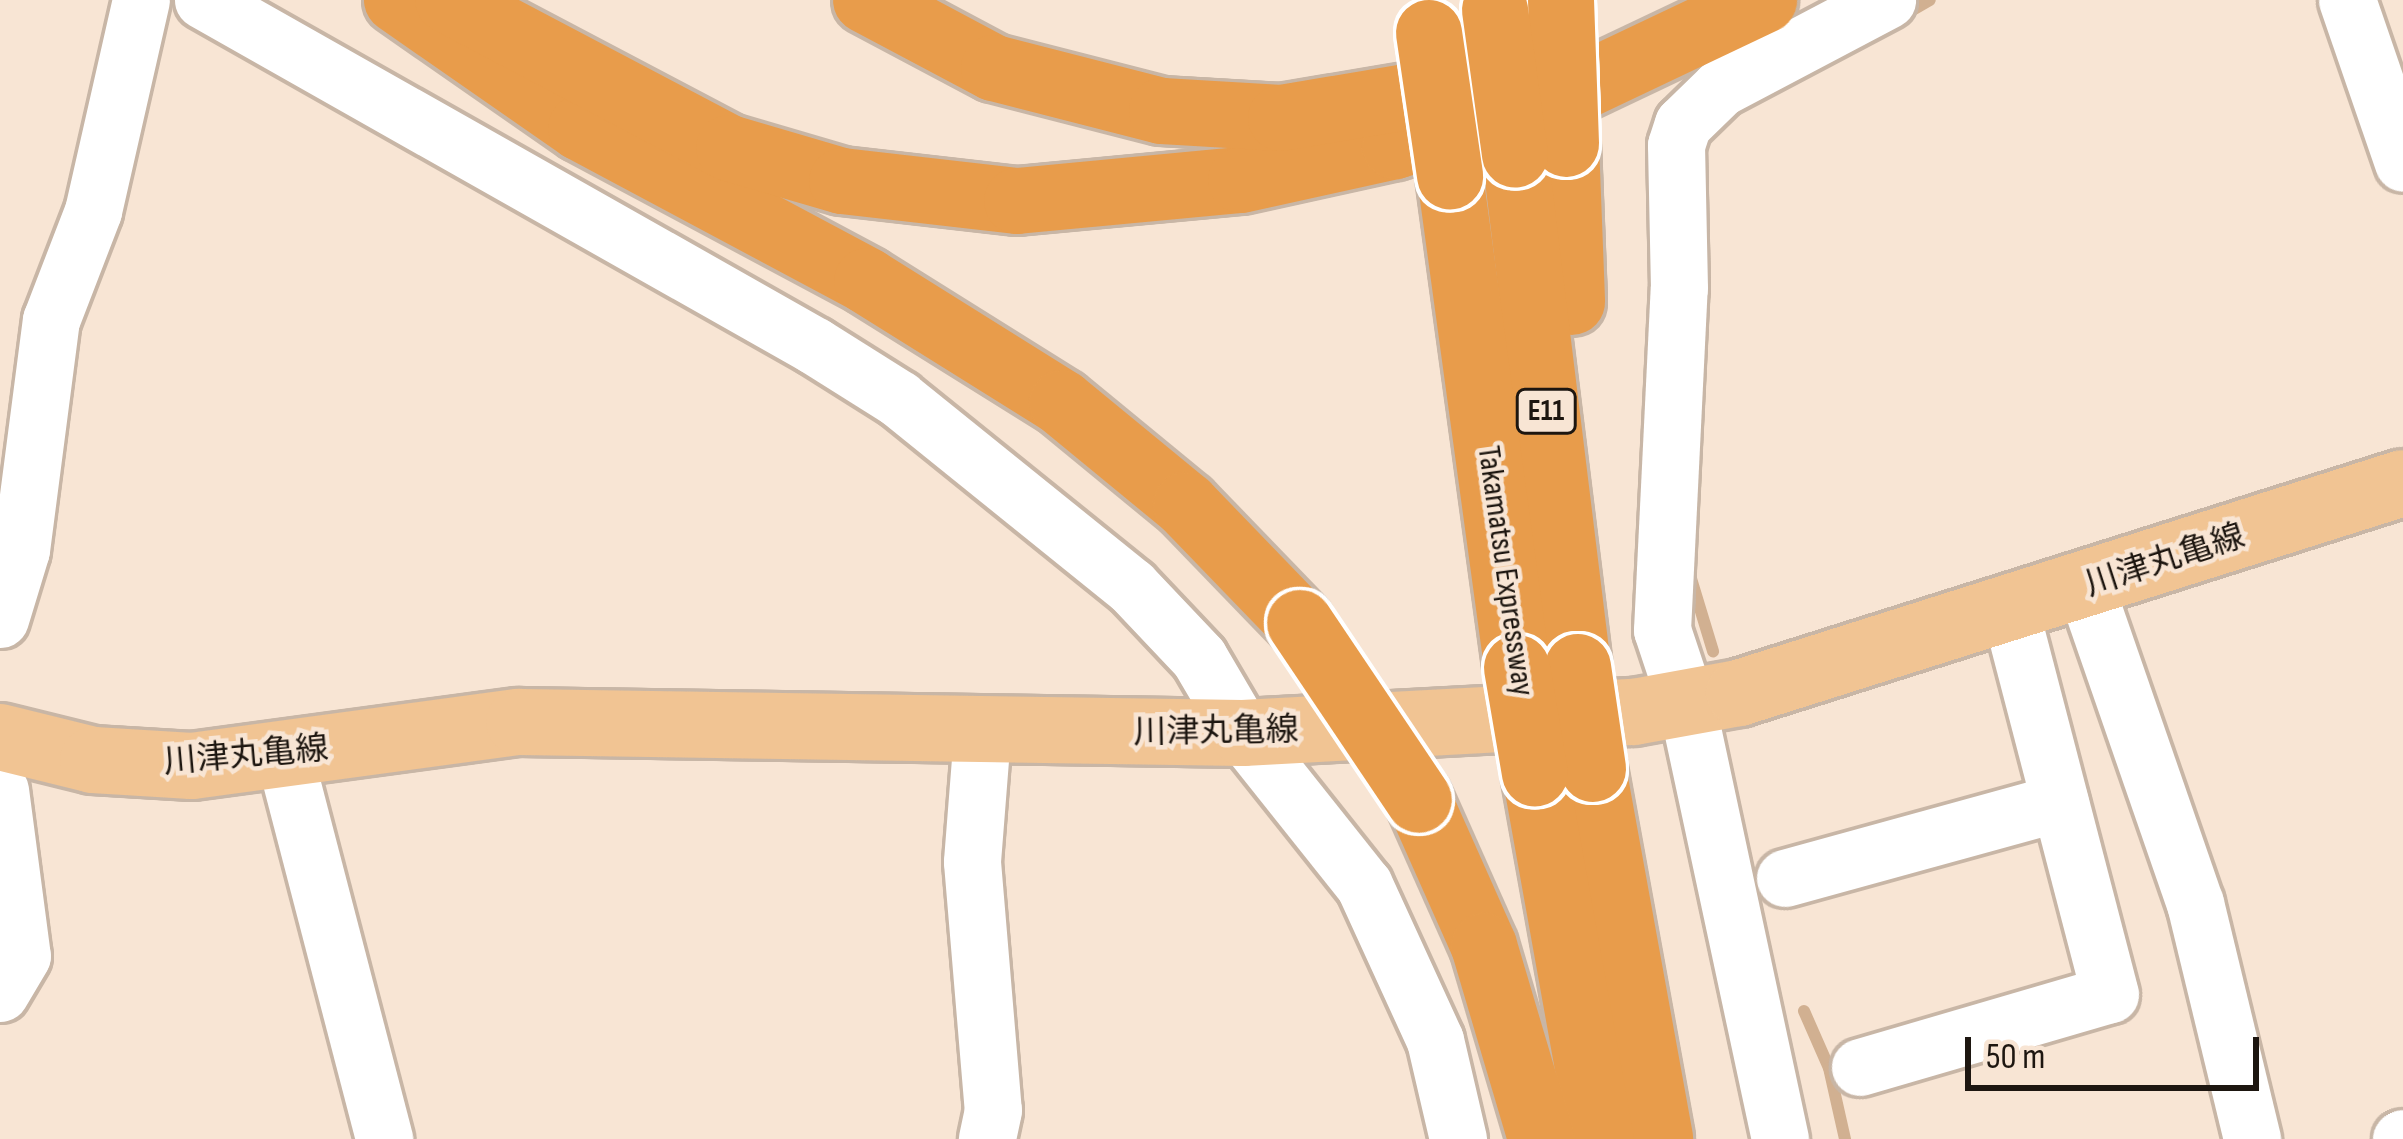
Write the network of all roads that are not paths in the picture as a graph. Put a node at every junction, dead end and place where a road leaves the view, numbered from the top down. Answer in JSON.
{"nodes":[{"id":1,"x":141,"y":0,"type":"edge"},
{"id":2,"x":203,"y":0,"type":"edge"},
{"id":3,"x":397,"y":0,"type":"edge"},
{"id":4,"x":448,"y":0,"type":"edge"},
{"id":5,"x":866,"y":0,"type":"edge"},
{"id":6,"x":1561,"y":0,"type":"edge"},
{"id":7,"x":1680,"y":0,"type":"edge"},
{"id":8,"x":1764,"y":0,"type":"edge"},
{"id":9,"x":1887,"y":0,"type":"edge"},
{"id":10,"x":2347,"y":0,"type":"edge"},
{"id":11,"x":1495,"y":5,"type":"edge"},
{"id":12,"x":1427,"y":17,"type":"edge"},
{"id":13,"x":1540,"y":150,"type":"junction"},
{"id":14,"x":2403,"y":164,"type":"edge"},
{"id":15,"x":2403,"y":483,"type":"edge"},
{"id":16,"x":2084,"y":586,"type":"junction"},
{"id":17,"x":2010,"y":609,"type":"junction"},
{"id":18,"x":0,"y":619,"type":"edge"},
{"id":19,"x":1548,"y":668,"type":"junction"},
{"id":20,"x":1687,"y":705,"type":"junction"},
{"id":21,"x":1243,"y":733,"type":"junction"},
{"id":22,"x":982,"y":734,"type":"junction"},
{"id":23,"x":0,"y":737,"type":"edge"},
{"id":24,"x":285,"y":758,"type":"junction"},
{"id":25,"x":1564,"y":771,"type":"junction"},
{"id":26,"x":0,"y":790,"type":"edge"},
{"id":27,"x":2060,"y":802,"type":"junction"},
{"id":28,"x":1785,"y":878,"type":"dead end"},
{"id":29,"x":0,"y":993,"type":"edge"},
{"id":30,"x":1860,"y":1067,"type":"dead end"},
{"id":31,"x":384,"y":1139,"type":"edge"},
{"id":32,"x":987,"y":1139,"type":"edge"},
{"id":33,"x":1459,"y":1139,"type":"edge"},
{"id":34,"x":1541,"y":1139,"type":"edge"},
{"id":35,"x":1601,"y":1139,"type":"edge"},
{"id":36,"x":1660,"y":1139,"type":"edge"},
{"id":37,"x":1780,"y":1139,"type":"edge"},
{"id":38,"x":2252,"y":1139,"type":"edge"}],
"edges":[{"from":1,"to":18,"type":"street"},
{"from":2,"to":21,"type":"street"},
{"from":3,"to":34,"type":"highway","bridge":true},
{"from":4,"to":8,"type":"highway"},
{"from":5,"to":7,"type":"highway"},
{"from":6,"to":13,"type":"highway","bridge":true},
{"from":9,"to":20,"type":"street"},
{"from":10,"to":14,"type":"street"},
{"from":11,"to":13,"type":"highway","name":"Takamatsu Expressway","number":"E11","bridge":true},
{"from":12,"to":19,"type":"highway","name":"Takamatsu Expressway","number":"E11","bridge":true},
{"from":13,"to":19,"type":"highway","name":"Takamatsu Expressway","number":"E11"},
{"from":15,"to":16,"type":"main road","name":"川津丸亀線"},
{"from":16,"to":17,"type":"main road","name":"川津丸亀線"},
{"from":16,"to":38,"type":"street"},
{"from":17,"to":20,"type":"main road","name":"川津丸亀線"},
{"from":17,"to":27,"type":"street"},
{"from":19,"to":25,"type":"highway","name":"Takamatsu Expressway","bridge":true},
{"from":20,"to":21,"type":"main road","name":"川津丸亀線"},
{"from":20,"to":37,"type":"street"},
{"from":21,"to":22,"type":"main road","name":"川津丸亀線"},
{"from":21,"to":33,"type":"street"},
{"from":22,"to":24,"type":"main road","name":"川津丸亀線"},
{"from":22,"to":32,"type":"street"},
{"from":23,"to":24,"type":"main road","name":"川津丸亀線"},
{"from":24,"to":31,"type":"street"},
{"from":25,"to":35,"type":"highway","name":"Takamatsu Expressway"},
{"from":25,"to":36,"type":"highway","name":"Takamatsu Expressway"},
{"from":26,"to":29,"type":"street"},
{"from":27,"to":28,"type":"street"},
{"from":27,"to":30,"type":"street"}]}
